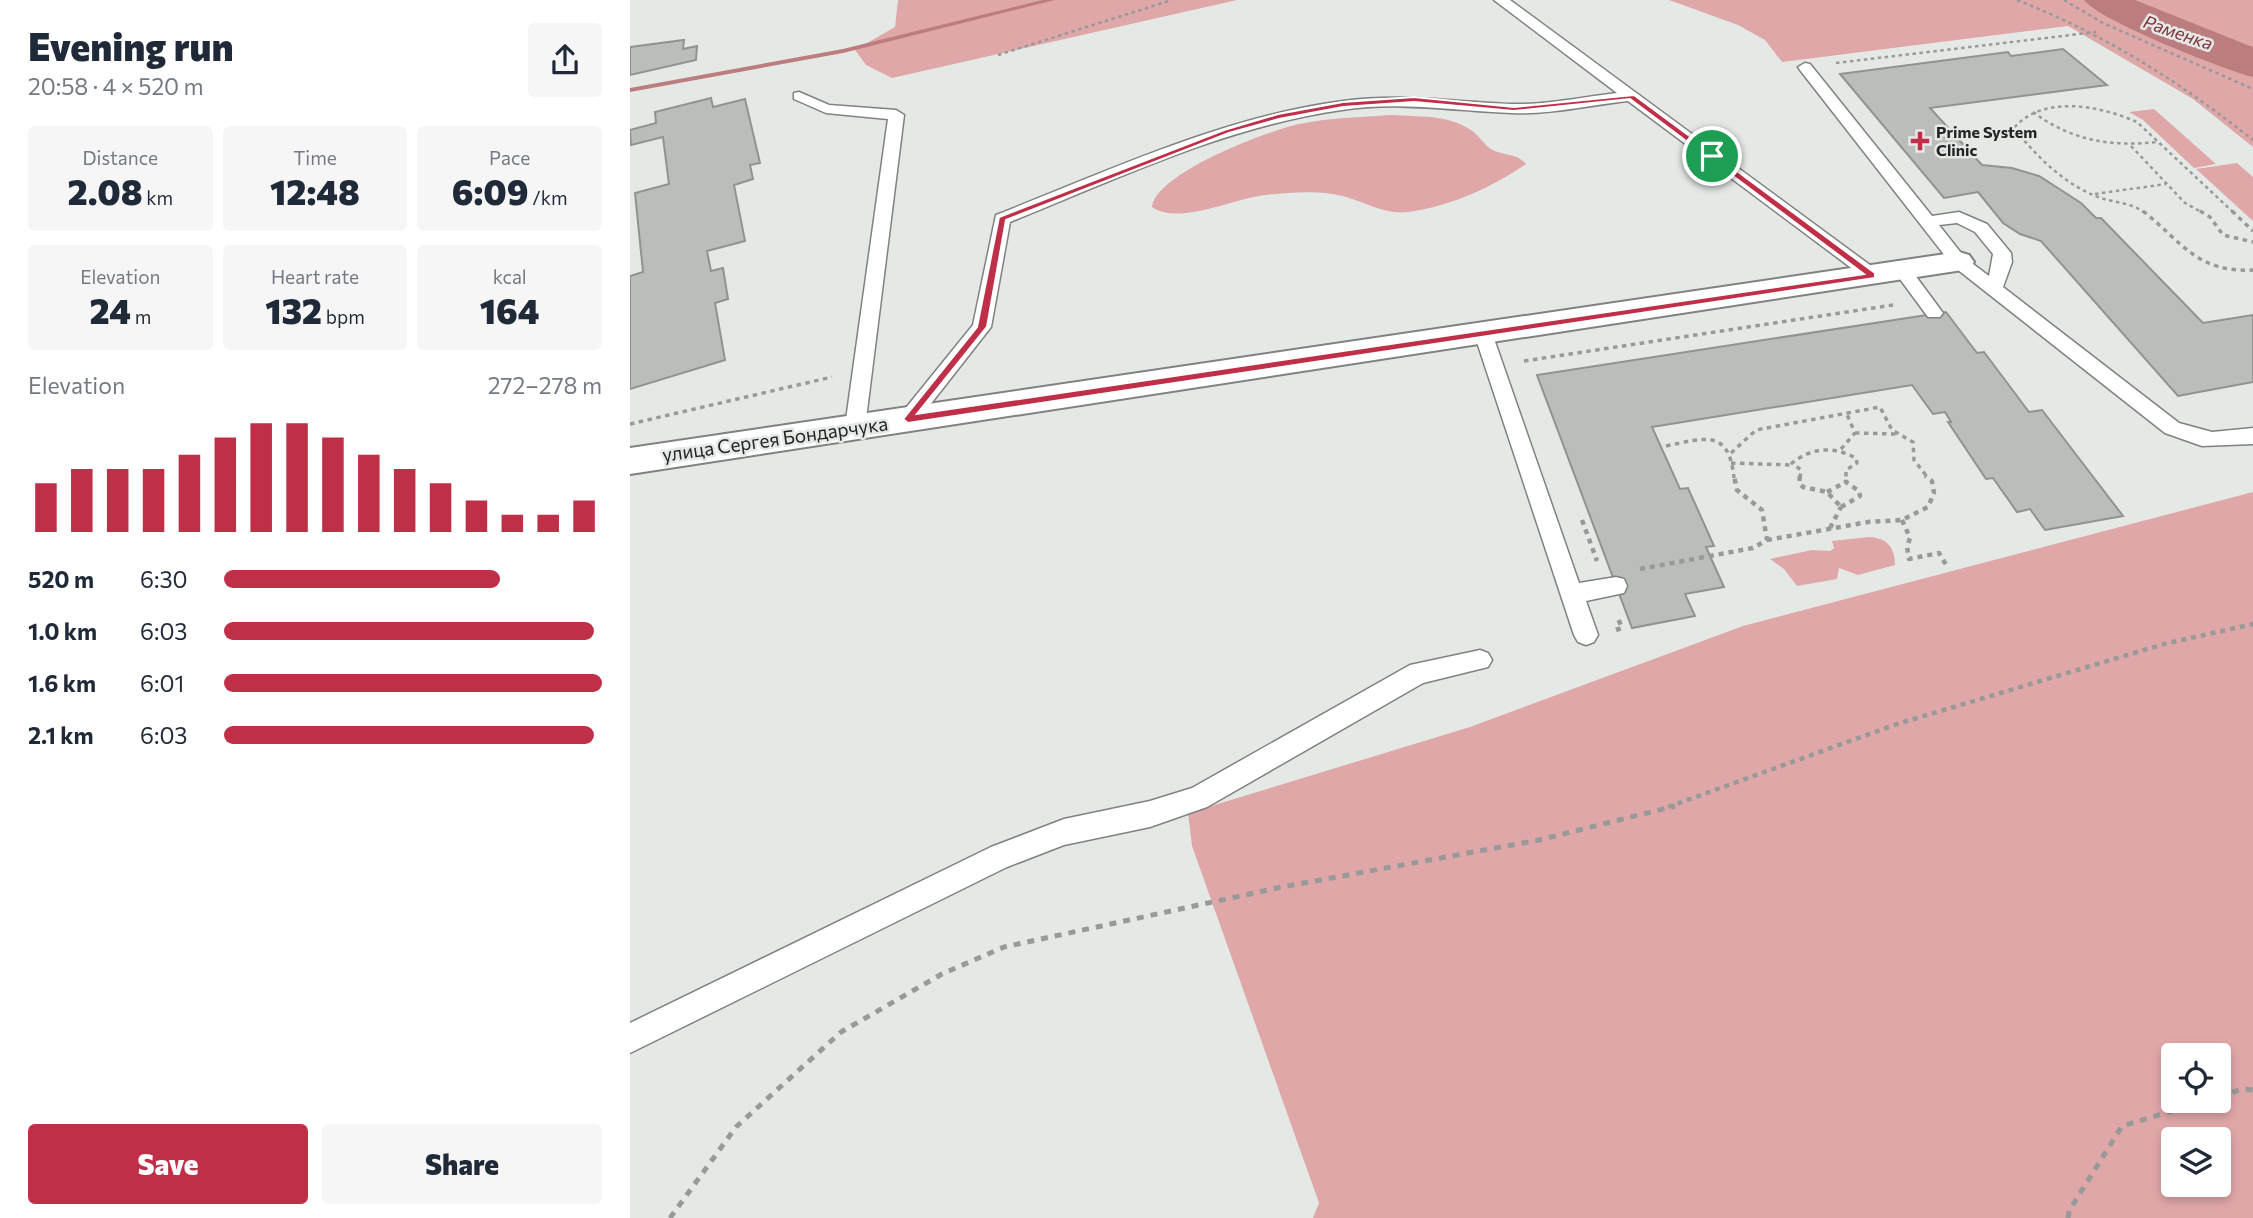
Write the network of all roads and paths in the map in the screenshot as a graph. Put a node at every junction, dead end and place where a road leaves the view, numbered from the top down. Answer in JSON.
{"nodes":[{"id":1,"x":1172,"y":0,"type":"edge"},
{"id":2,"x":1501,"y":0,"type":"edge"},
{"id":3,"x":2017,"y":0,"type":"edge"},
{"id":4,"x":2064,"y":0,"type":"edge"},
{"id":5,"x":2096,"y":32,"type":"junction"},
{"id":6,"x":998,"y":55,"type":"dead end"},
{"id":7,"x":1805,"y":67,"type":"joint"},
{"id":8,"x":2253,"y":89,"type":"edge"},
{"id":9,"x":799,"y":96,"type":"dead end"},
{"id":10,"x":1632,"y":96,"type":"junction"},
{"id":11,"x":2032,"y":111,"type":"junction"},
{"id":12,"x":2253,"y":140,"type":"edge"},
{"id":13,"x":2158,"y":142,"type":"junction"},
{"id":14,"x":2131,"y":146,"type":"junction"},
{"id":15,"x":2167,"y":184,"type":"junction"},
{"id":16,"x":2092,"y":194,"type":"junction"},
{"id":17,"x":1927,"y":222,"type":"junction"},
{"id":18,"x":2253,"y":231,"type":"edge"},
{"id":19,"x":2253,"y":242,"type":"edge"},
{"id":20,"x":1959,"y":262,"type":"junction"},
{"id":21,"x":2253,"y":270,"type":"edge"},
{"id":22,"x":1888,"y":273,"type":"junction"},
{"id":23,"x":1993,"y":289,"type":"junction"},
{"id":24,"x":1922,"y":310,"type":"junction"},
{"id":25,"x":1483,"y":333,"type":"junction"},
{"id":26,"x":1524,"y":361,"type":"dead end"},
{"id":27,"x":863,"y":367,"type":"junction"},
{"id":28,"x":1846,"y":412,"type":"junction"},
{"id":29,"x":908,"y":419,"type":"junction"},
{"id":30,"x":630,"y":424,"type":"edge"},
{"id":31,"x":855,"y":427,"type":"junction"},
{"id":32,"x":1855,"y":433,"type":"junction"},
{"id":33,"x":1898,"y":434,"type":"junction"},
{"id":34,"x":2253,"y":436,"type":"edge"},
{"id":35,"x":1666,"y":446,"type":"dead end"},
{"id":36,"x":1841,"y":449,"type":"junction"},
{"id":37,"x":1731,"y":453,"type":"junction"},
{"id":38,"x":630,"y":461,"type":"edge"},
{"id":39,"x":1731,"y":463,"type":"junction"},
{"id":40,"x":1792,"y":465,"type":"junction"},
{"id":41,"x":1846,"y":482,"type":"junction"},
{"id":42,"x":1827,"y":492,"type":"junction"},
{"id":43,"x":1841,"y":507,"type":"junction"},
{"id":44,"x":1902,"y":520,"type":"junction"},
{"id":45,"x":1830,"y":528,"type":"junction"},
{"id":46,"x":1767,"y":540,"type":"junction"},
{"id":47,"x":1948,"y":568,"type":"dead end"},
{"id":48,"x":1636,"y":570,"type":"dead end"},
{"id":49,"x":1616,"y":586,"type":"dead end"},
{"id":50,"x":1572,"y":594,"type":"junction"},
{"id":51,"x":2253,"y":624,"type":"edge"},
{"id":52,"x":1586,"y":635,"type":"dead end"},
{"id":53,"x":1480,"y":660,"type":"dead end"},
{"id":54,"x":630,"y":1038,"type":"edge"},
{"id":55,"x":2253,"y":1090,"type":"edge"},
{"id":56,"x":2231,"y":1093,"type":"edge"},
{"id":57,"x":2166,"y":1113,"type":"edge"},
{"id":58,"x":670,"y":1218,"type":"edge"},
{"id":59,"x":2068,"y":1218,"type":"edge"}],
"edges":[{"from":1,"to":6,"type":"path"},
{"from":2,"to":10,"type":"lane"},
{"from":3,"to":5,"type":"path"},
{"from":4,"to":8,"type":"path"},
{"from":5,"to":7,"type":"path"},
{"from":5,"to":12,"type":"path"},
{"from":7,"to":17,"type":"lane"},
{"from":9,"to":27,"type":"lane"},
{"from":10,"to":22,"type":"lane"},
{"from":10,"to":29,"type":"lane"},
{"from":11,"to":13,"type":"path"},
{"from":11,"to":14,"type":"path"},
{"from":11,"to":16,"type":"path"},
{"from":13,"to":14,"type":"path"},
{"from":13,"to":18,"type":"path"},
{"from":14,"to":15,"type":"path"},
{"from":15,"to":16,"type":"path"},
{"from":15,"to":19,"type":"path"},
{"from":16,"to":21,"type":"path"},
{"from":17,"to":20,"type":"lane"},
{"from":17,"to":23,"type":"lane"},
{"from":20,"to":22,"type":"street","name":"улица Сергея Бондарчука"},
{"from":20,"to":23,"type":"lane"},
{"from":22,"to":24,"type":"lane"},
{"from":22,"to":24,"type":"lane"},
{"from":22,"to":25,"type":"street","name":"улица Сергея Бондарчука"},
{"from":23,"to":34,"type":"lane"},
{"from":24,"to":26,"type":"path"},
{"from":25,"to":29,"type":"street","name":"улица Сергея Бондарчука"},
{"from":25,"to":50,"type":"lane"},
{"from":27,"to":30,"type":"path"},
{"from":27,"to":31,"type":"lane"},
{"from":28,"to":32,"type":"path"},
{"from":28,"to":33,"type":"path"},
{"from":28,"to":37,"type":"path"},
{"from":29,"to":31,"type":"street","name":"улица Сергея Бондарчука"},
{"from":31,"to":38,"type":"street","name":"улица Сергея Бондарчука"},
{"from":32,"to":33,"type":"path"},
{"from":32,"to":36,"type":"path"},
{"from":33,"to":44,"type":"path"},
{"from":35,"to":37,"type":"path"},
{"from":36,"to":40,"type":"path"},
{"from":36,"to":41,"type":"path"},
{"from":37,"to":39,"type":"path"},
{"from":39,"to":40,"type":"path"},
{"from":39,"to":46,"type":"path"},
{"from":40,"to":42,"type":"path"},
{"from":41,"to":42,"type":"path"},
{"from":41,"to":43,"type":"path"},
{"from":42,"to":43,"type":"path"},
{"from":43,"to":45,"type":"path"},
{"from":44,"to":45,"type":"path"},
{"from":44,"to":47,"type":"path"},
{"from":45,"to":46,"type":"path"},
{"from":46,"to":48,"type":"path"},
{"from":49,"to":50,"type":"lane"},
{"from":50,"to":52,"type":"lane"},
{"from":51,"to":58,"type":"path"},
{"from":53,"to":54,"type":"lane"},
{"from":55,"to":56,"type":"path"},
{"from":57,"to":59,"type":"path"}]}
